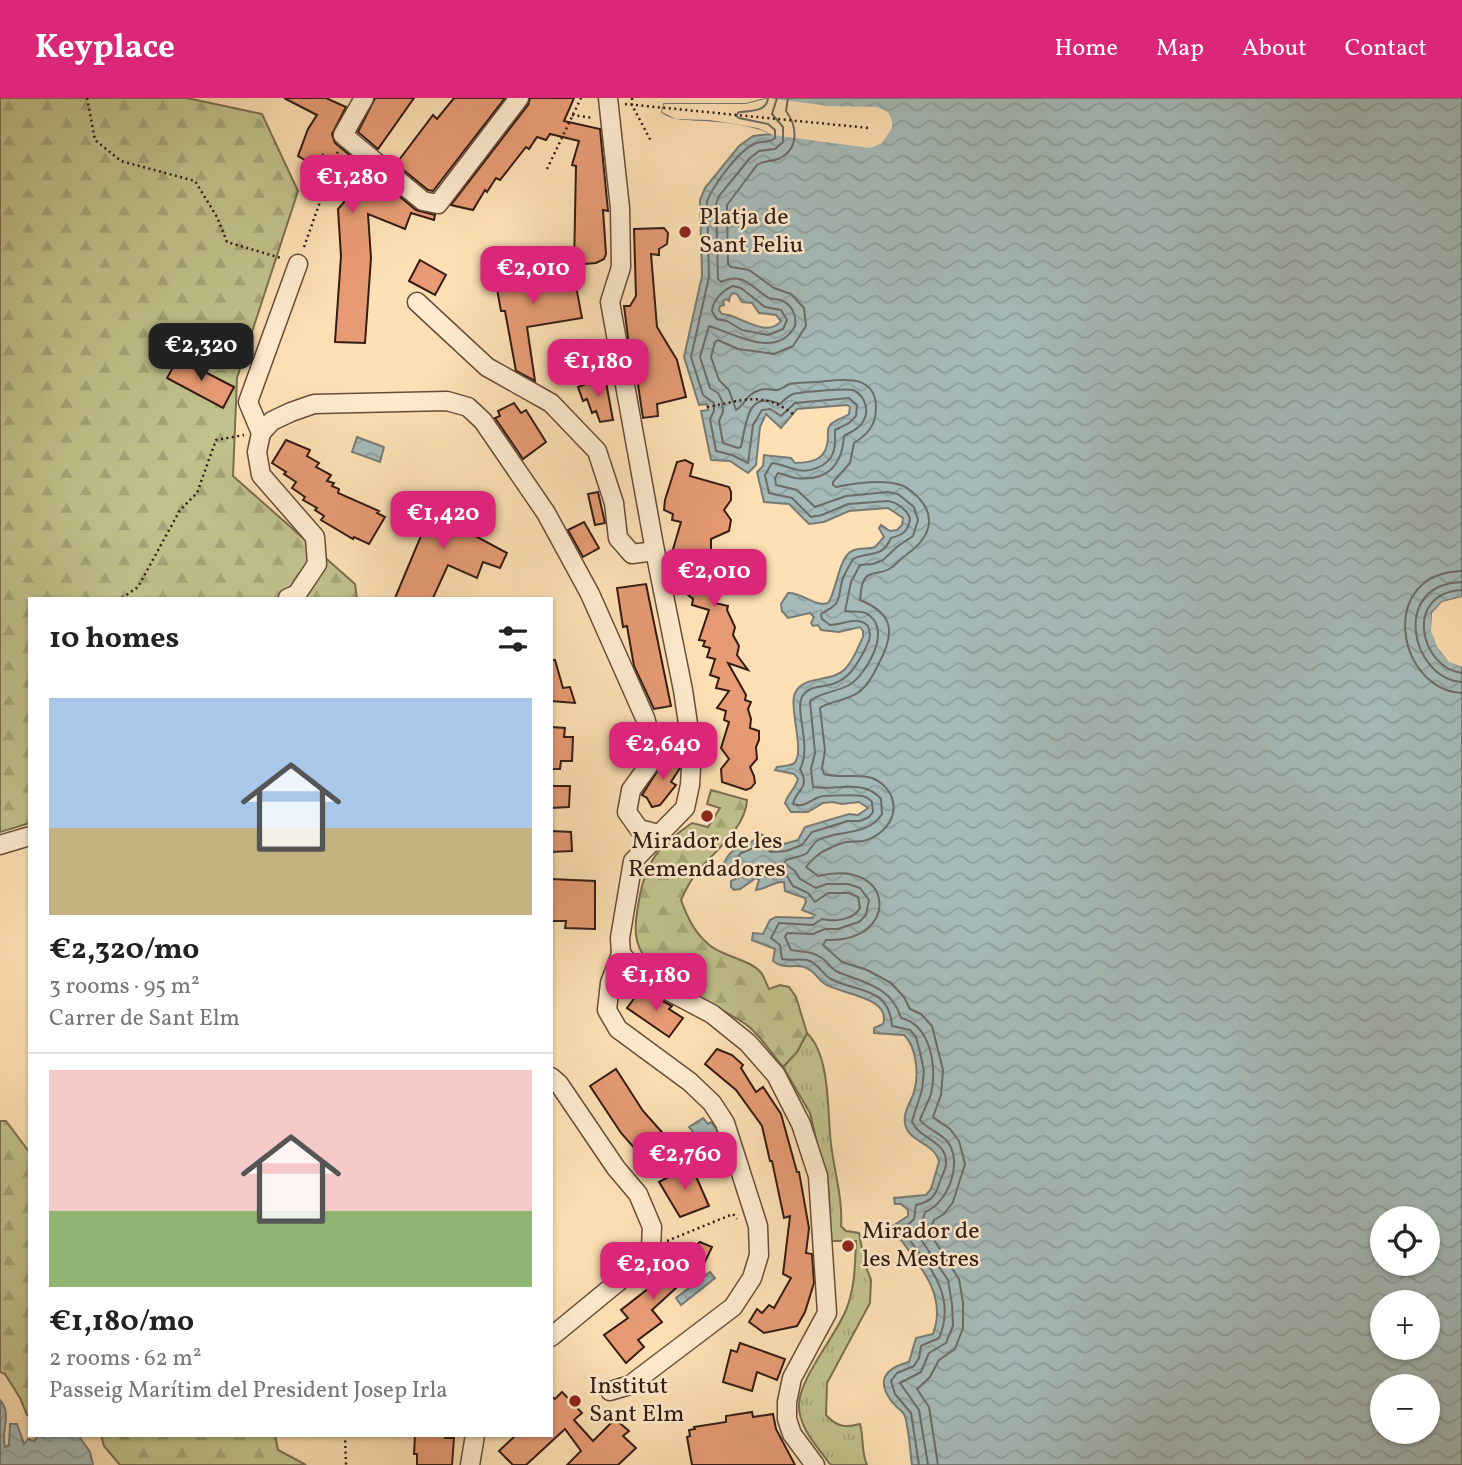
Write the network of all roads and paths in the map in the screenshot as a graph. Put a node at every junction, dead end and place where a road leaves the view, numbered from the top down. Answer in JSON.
{"nodes":[{"id":1,"x":87,"y":98,"type":"edge"},
{"id":2,"x":365,"y":98,"type":"edge"},
{"id":3,"x":519,"y":98,"type":"edge"},
{"id":4,"x":581,"y":98,"type":"edge"},
{"id":5,"x":608,"y":98,"type":"edge"},
{"id":6,"x":632,"y":98,"type":"edge"},
{"id":7,"x":632,"y":105,"type":"junction"},
{"id":8,"x":572,"y":115,"type":"junction"},
{"id":9,"x":610,"y":120,"type":"junction"},
{"id":10,"x":869,"y":128,"type":"dead end"},
{"id":11,"x":343,"y":135,"type":"junction"},
{"id":12,"x":651,"y":141,"type":"dead end"},
{"id":13,"x":547,"y":169,"type":"dead end"},
{"id":14,"x":298,"y":264,"type":"junction"},
{"id":15,"x":417,"y":302,"type":"dead end"},
{"id":16,"x":707,"y":407,"type":"dead end"},
{"id":17,"x":793,"y":414,"type":"dead end"},
{"id":18,"x":261,"y":433,"type":"junction"},
{"id":19,"x":655,"y":551,"type":"junction"},
{"id":20,"x":123,"y":597,"type":"edge"},
{"id":21,"x":290,"y":597,"type":"edge"},
{"id":22,"x":658,"y":834,"type":"junction"},
{"id":23,"x":28,"y":837,"type":"edge"},
{"id":24,"x":0,"y":845,"type":"edge"},
{"id":25,"x":621,"y":954,"type":"junction"},
{"id":26,"x":553,"y":1079,"type":"edge"},
{"id":27,"x":758,"y":1226,"type":"junction"},
{"id":28,"x":651,"y":1247,"type":"junction"},
{"id":29,"x":553,"y":1335,"type":"edge"},
{"id":30,"x":610,"y":1391,"type":"dead end"},
{"id":31,"x":345,"y":1437,"type":"edge"},
{"id":32,"x":474,"y":1437,"type":"edge"},
{"id":33,"x":346,"y":1465,"type":"edge"},
{"id":34,"x":470,"y":1465,"type":"edge"},
{"id":35,"x":815,"y":1465,"type":"edge"}],
"edges":[{"from":1,"to":14,"type":"path"},
{"from":2,"to":11,"type":"street"},
{"from":3,"to":11,"type":"street"},
{"from":4,"to":8,"type":"path"},
{"from":5,"to":9,"type":"street"},
{"from":6,"to":7,"type":"path"},
{"from":7,"to":10,"type":"path"},
{"from":7,"to":12,"type":"path"},
{"from":8,"to":9,"type":"path"},
{"from":8,"to":13,"type":"path"},
{"from":9,"to":19,"type":"street"},
{"from":11,"to":14,"type":"path"},
{"from":14,"to":18,"type":"street"},
{"from":15,"to":19,"type":"street"},
{"from":16,"to":17,"type":"path"},
{"from":18,"to":20,"type":"path"},
{"from":18,"to":21,"type":"street"},
{"from":18,"to":22,"type":"street"},
{"from":19,"to":22,"type":"street"},
{"from":22,"to":25,"type":"street"},
{"from":23,"to":24,"type":"street"},
{"from":25,"to":27,"type":"street"},
{"from":25,"to":35,"type":"street"},
{"from":26,"to":28,"type":"street"},
{"from":27,"to":28,"type":"path"},
{"from":27,"to":30,"type":"street"},
{"from":28,"to":29,"type":"street"},
{"from":31,"to":33,"type":"path"},
{"from":32,"to":34,"type":"street"}]}
